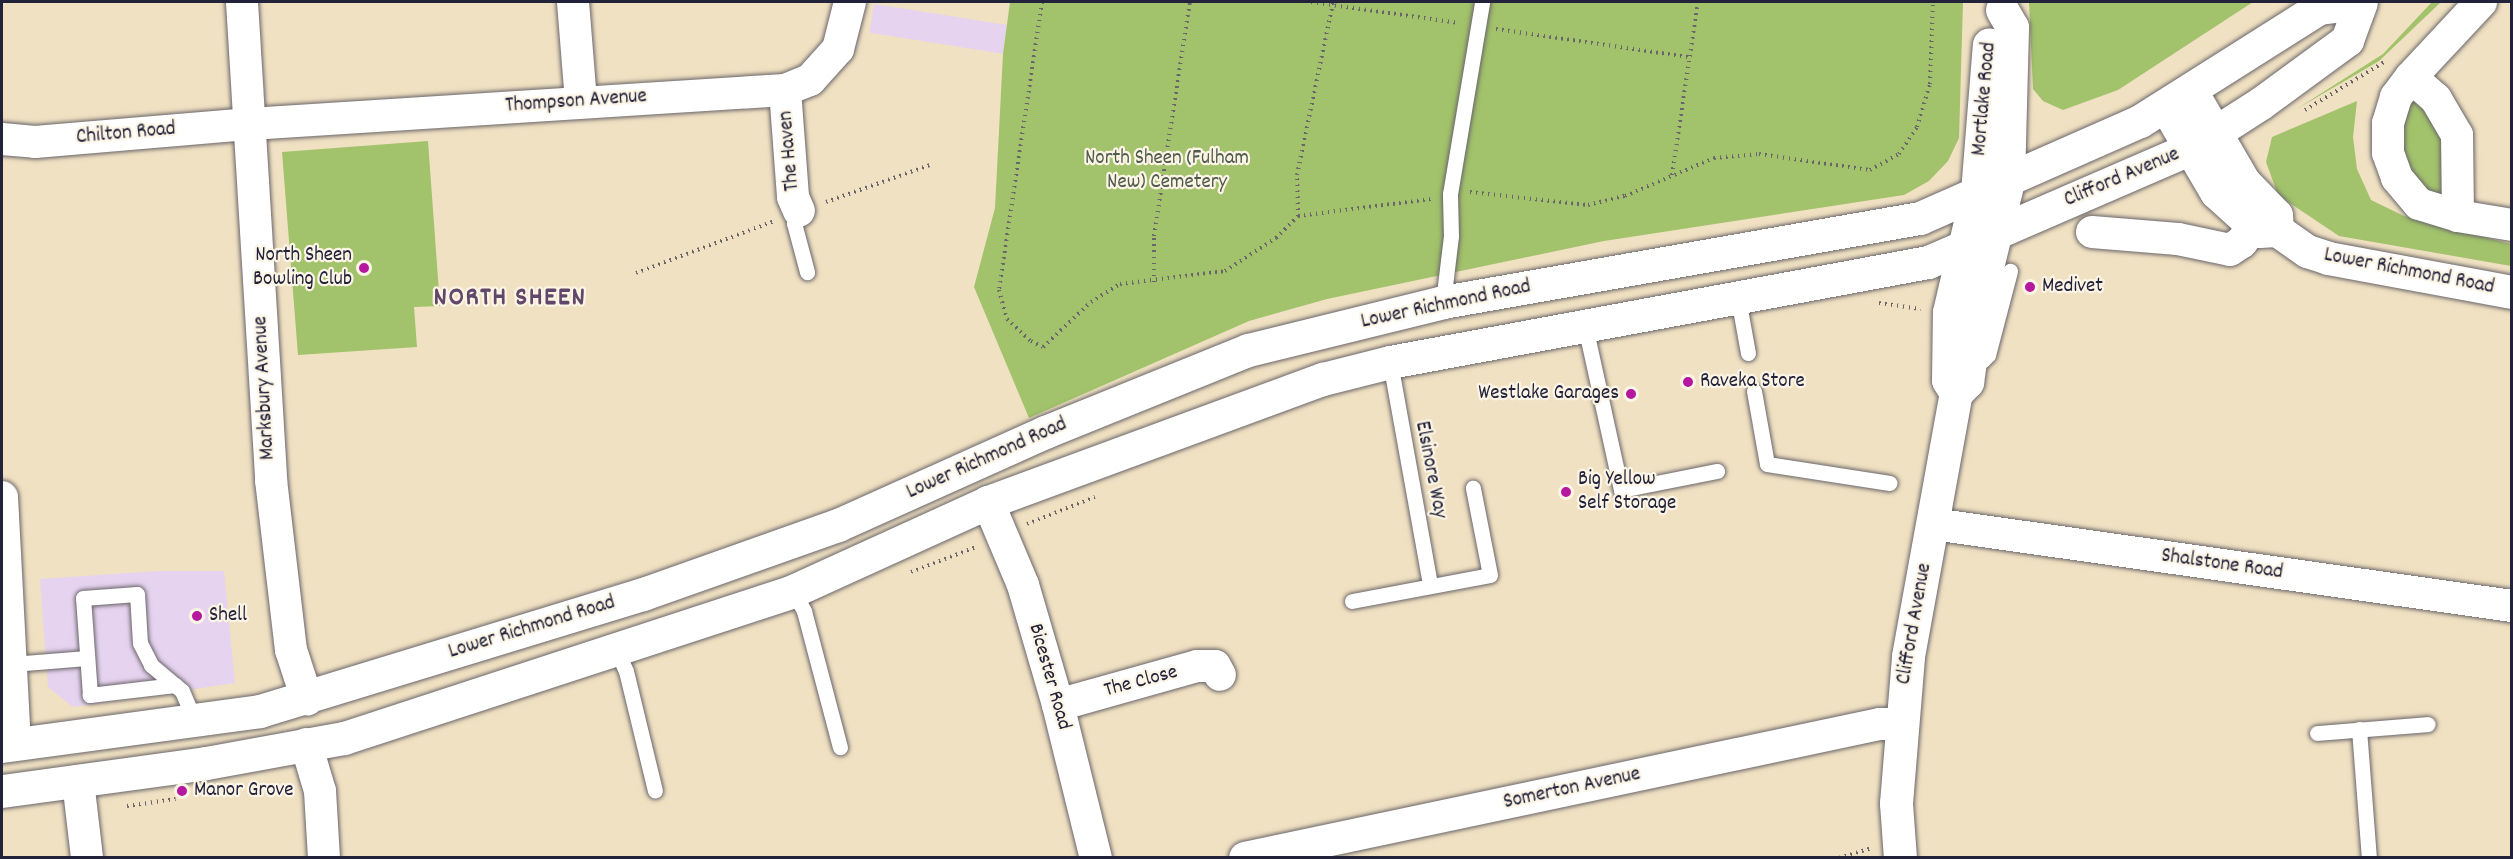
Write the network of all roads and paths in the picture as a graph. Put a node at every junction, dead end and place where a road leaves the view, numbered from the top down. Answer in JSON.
{"nodes":[{"id":1,"x":242,"y":2,"type":"edge"},
{"id":2,"x":573,"y":2,"type":"edge"},
{"id":3,"x":850,"y":2,"type":"edge"},
{"id":4,"x":1042,"y":2,"type":"edge"},
{"id":5,"x":1190,"y":2,"type":"edge"},
{"id":6,"x":1333,"y":2,"type":"edge"},
{"id":7,"x":1482,"y":2,"type":"edge"},
{"id":8,"x":1698,"y":2,"type":"edge"},
{"id":9,"x":1933,"y":2,"type":"edge"},
{"id":10,"x":2360,"y":2,"type":"edge"},
{"id":11,"x":2481,"y":2,"type":"edge"},
{"id":12,"x":2002,"y":6,"type":"edge"},
{"id":13,"x":2400,"y":68,"type":"junction"},
{"id":14,"x":785,"y":90,"type":"junction"},
{"id":15,"x":2178,"y":99,"type":"junction"},
{"id":16,"x":581,"y":102,"type":"junction"},
{"id":17,"x":2296,"y":116,"type":"dead end"},
{"id":18,"x":250,"y":124,"type":"junction"},
{"id":19,"x":2,"y":139,"type":"edge"},
{"id":20,"x":2202,"y":141,"type":"junction"},
{"id":21,"x":1672,"y":176,"type":"junction"},
{"id":22,"x":2008,"y":181,"type":"junction"},
{"id":23,"x":1977,"y":192,"type":"junction"},
{"id":24,"x":1450,"y":194,"type":"junction"},
{"id":25,"x":799,"y":211,"type":"joint"},
{"id":26,"x":1298,"y":216,"type":"junction"},
{"id":27,"x":2458,"y":216,"type":"junction"},
{"id":28,"x":2265,"y":220,"type":"junction"},
{"id":29,"x":2511,"y":225,"type":"edge"},
{"id":30,"x":2092,"y":232,"type":"dead end"},
{"id":31,"x":1997,"y":235,"type":"junction"},
{"id":32,"x":1963,"y":250,"type":"junction"},
{"id":33,"x":1652,"y":265,"type":"junction"},
{"id":34,"x":2010,"y":271,"type":"dead end"},
{"id":35,"x":807,"y":272,"type":"dead end"},
{"id":36,"x":1154,"y":282,"type":"junction"},
{"id":37,"x":2511,"y":292,"type":"edge"},
{"id":38,"x":1738,"y":298,"type":"junction"},
{"id":39,"x":1443,"y":303,"type":"junction"},
{"id":40,"x":1881,"y":303,"type":"dead end"},
{"id":41,"x":1925,"y":310,"type":"dead end"},
{"id":42,"x":1660,"y":312,"type":"junction"},
{"id":43,"x":1585,"y":326,"type":"junction"},
{"id":44,"x":1453,"y":350,"type":"junction"},
{"id":45,"x":1748,"y":353,"type":"dead end"},
{"id":46,"x":1959,"y":361,"type":"junction"},
{"id":47,"x":1390,"y":362,"type":"junction"},
{"id":48,"x":1754,"y":391,"type":"dead end"},
{"id":49,"x":1717,"y":471,"type":"dead end"},
{"id":50,"x":1890,"y":483,"type":"dead end"},
{"id":51,"x":1473,"y":488,"type":"dead end"},
{"id":52,"x":2,"y":497,"type":"edge"},
{"id":53,"x":988,"y":502,"type":"junction"},
{"id":54,"x":1933,"y":524,"type":"junction"},
{"id":55,"x":1430,"y":585,"type":"junction"},
{"id":56,"x":793,"y":591,"type":"junction"},
{"id":57,"x":1352,"y":601,"type":"dead end"},
{"id":58,"x":2511,"y":606,"type":"edge"},
{"id":59,"x":617,"y":651,"type":"junction"},
{"id":60,"x":92,"y":658,"type":"junction"},
{"id":61,"x":12,"y":664,"type":"junction"},
{"id":62,"x":151,"y":665,"type":"junction"},
{"id":63,"x":135,"y":666,"type":"dead end"},
{"id":64,"x":1220,"y":675,"type":"dead end"},
{"id":65,"x":175,"y":685,"type":"junction"},
{"id":66,"x":307,"y":699,"type":"junction"},
{"id":67,"x":1058,"y":705,"type":"junction"},
{"id":68,"x":194,"y":719,"type":"junction"},
{"id":69,"x":1900,"y":724,"type":"junction"},
{"id":70,"x":2428,"y":724,"type":"dead end"},
{"id":71,"x":2359,"y":729,"type":"junction"},
{"id":72,"x":2317,"y":733,"type":"dead end"},
{"id":73,"x":306,"y":744,"type":"junction"},
{"id":74,"x":8,"y":745,"type":"edge"},
{"id":75,"x":840,"y":747,"type":"dead end"},
{"id":76,"x":78,"y":781,"type":"junction"},
{"id":77,"x":2,"y":791,"type":"edge"},
{"id":78,"x":655,"y":791,"type":"dead end"},
{"id":79,"x":87,"y":858,"type":"edge"},
{"id":80,"x":324,"y":858,"type":"edge"},
{"id":81,"x":1096,"y":858,"type":"edge"},
{"id":82,"x":1245,"y":858,"type":"edge"},
{"id":83,"x":1900,"y":858,"type":"edge"},
{"id":84,"x":2369,"y":858,"type":"edge"}],
"edges":[{"from":1,"to":18,"type":"street","name":"Marksbury Avenue"},
{"from":2,"to":16,"type":"street"},
{"from":3,"to":14,"type":"street","name":"Thompson Avenue"},
{"from":4,"to":36,"type":"path"},
{"from":5,"to":36,"type":"path"},
{"from":6,"to":26,"type":"path"},
{"from":7,"to":24,"type":"lane"},
{"from":8,"to":21,"type":"path"},
{"from":9,"to":21,"type":"path"},
{"from":10,"to":15,"type":"main road","name":"Clifford Avenue"},
{"from":10,"to":20,"type":"main road","name":"Clifford Avenue"},
{"from":11,"to":13,"type":"street"},
{"from":12,"to":22,"type":"main road","name":"Mortlake Road"},
{"from":12,"to":23,"type":"main road","name":"Mortlake Road"},
{"from":13,"to":17,"type":"path"},
{"from":13,"to":27,"type":"street"},
{"from":13,"to":27,"type":"street"},
{"from":14,"to":16,"type":"street","name":"Thompson Avenue"},
{"from":14,"to":25,"type":"street","name":"The Haven"},
{"from":15,"to":20,"type":"main road","name":"Lower Richmond Road"},
{"from":15,"to":22,"type":"main road","name":"Clifford Avenue"},
{"from":16,"to":18,"type":"street","name":"Thompson Avenue"},
{"from":18,"to":19,"type":"street","name":"Chilton Road"},
{"from":18,"to":66,"type":"street","name":"Marksbury Avenue"},
{"from":20,"to":28,"type":"main road","name":"Lower Richmond Road"},
{"from":20,"to":31,"type":"main road","name":"Clifford Avenue"},
{"from":21,"to":24,"type":"path"},
{"from":22,"to":23,"type":"main road","name":"Clifford Avenue"},
{"from":22,"to":31,"type":"main road","name":"Mortlake Road"},
{"from":23,"to":32,"type":"main road","name":"Mortlake Road"},
{"from":23,"to":33,"type":"main road","name":"Lower Richmond Road"},
{"from":24,"to":26,"type":"path"},
{"from":24,"to":39,"type":"lane"},
{"from":25,"to":35,"type":"lane"},
{"from":26,"to":36,"type":"path"},
{"from":27,"to":29,"type":"street"},
{"from":28,"to":30,"type":"street"},
{"from":28,"to":37,"type":"main road","name":"Lower Richmond Road"},
{"from":31,"to":32,"type":"main road","name":"Lower Richmond Road"},
{"from":31,"to":46,"type":"main road","name":"Clifford Avenue"},
{"from":32,"to":38,"type":"main road","name":"Lower Richmond Road"},
{"from":32,"to":46,"type":"main road","name":"Clifford Avenue"},
{"from":33,"to":39,"type":"main road","name":"Lower Richmond Road"},
{"from":33,"to":42,"type":"main road"},
{"from":34,"to":46,"type":"lane"},
{"from":38,"to":42,"type":"main road","name":"Lower Richmond Road"},
{"from":38,"to":45,"type":"lane"},
{"from":39,"to":44,"type":"main road"},
{"from":39,"to":66,"type":"main road","name":"Lower Richmond Road"},
{"from":40,"to":41,"type":"path"},
{"from":42,"to":43,"type":"main road","name":"Lower Richmond Road"},
{"from":43,"to":44,"type":"main road","name":"Lower Richmond Road"},
{"from":43,"to":49,"type":"lane"},
{"from":44,"to":47,"type":"main road","name":"Lower Richmond Road"},
{"from":46,"to":54,"type":"main road","name":"Clifford Avenue"},
{"from":47,"to":53,"type":"main road","name":"Lower Richmond Road"},
{"from":47,"to":55,"type":"lane","name":"Elsinore Way"},
{"from":48,"to":50,"type":"lane"},
{"from":51,"to":55,"type":"lane"},
{"from":52,"to":61,"type":"street"},
{"from":53,"to":56,"type":"main road","name":"Lower Richmond Road"},
{"from":53,"to":67,"type":"street","name":"Bicester Road"},
{"from":54,"to":58,"type":"street","name":"Shalstone Road"},
{"from":54,"to":69,"type":"main road","name":"Clifford Avenue"},
{"from":55,"to":57,"type":"lane"},
{"from":56,"to":59,"type":"main road","name":"Lower Richmond Road"},
{"from":56,"to":75,"type":"lane"},
{"from":59,"to":73,"type":"main road","name":"Lower Richmond Road"},
{"from":59,"to":78,"type":"lane"},
{"from":60,"to":61,"type":"lane"},
{"from":60,"to":62,"type":"lane"},
{"from":60,"to":65,"type":"lane"},
{"from":61,"to":74,"type":"street"},
{"from":62,"to":63,"type":"lane"},
{"from":62,"to":65,"type":"lane"},
{"from":64,"to":67,"type":"street","name":"The Close"},
{"from":65,"to":68,"type":"lane"},
{"from":66,"to":68,"type":"main road","name":"Lower Richmond Road"},
{"from":67,"to":81,"type":"street","name":"Bicester Road"},
{"from":68,"to":74,"type":"main road","name":"Lower Richmond Road"},
{"from":69,"to":82,"type":"street","name":"Somerton Avenue"},
{"from":69,"to":83,"type":"main road","name":"Clifford Avenue"},
{"from":70,"to":71,"type":"lane"},
{"from":71,"to":72,"type":"lane"},
{"from":71,"to":84,"type":"lane"},
{"from":73,"to":76,"type":"main road","name":"Lower Richmond Road"},
{"from":73,"to":80,"type":"street"},
{"from":76,"to":77,"type":"main road","name":"Lower Richmond Road"},
{"from":76,"to":79,"type":"street"}]}
